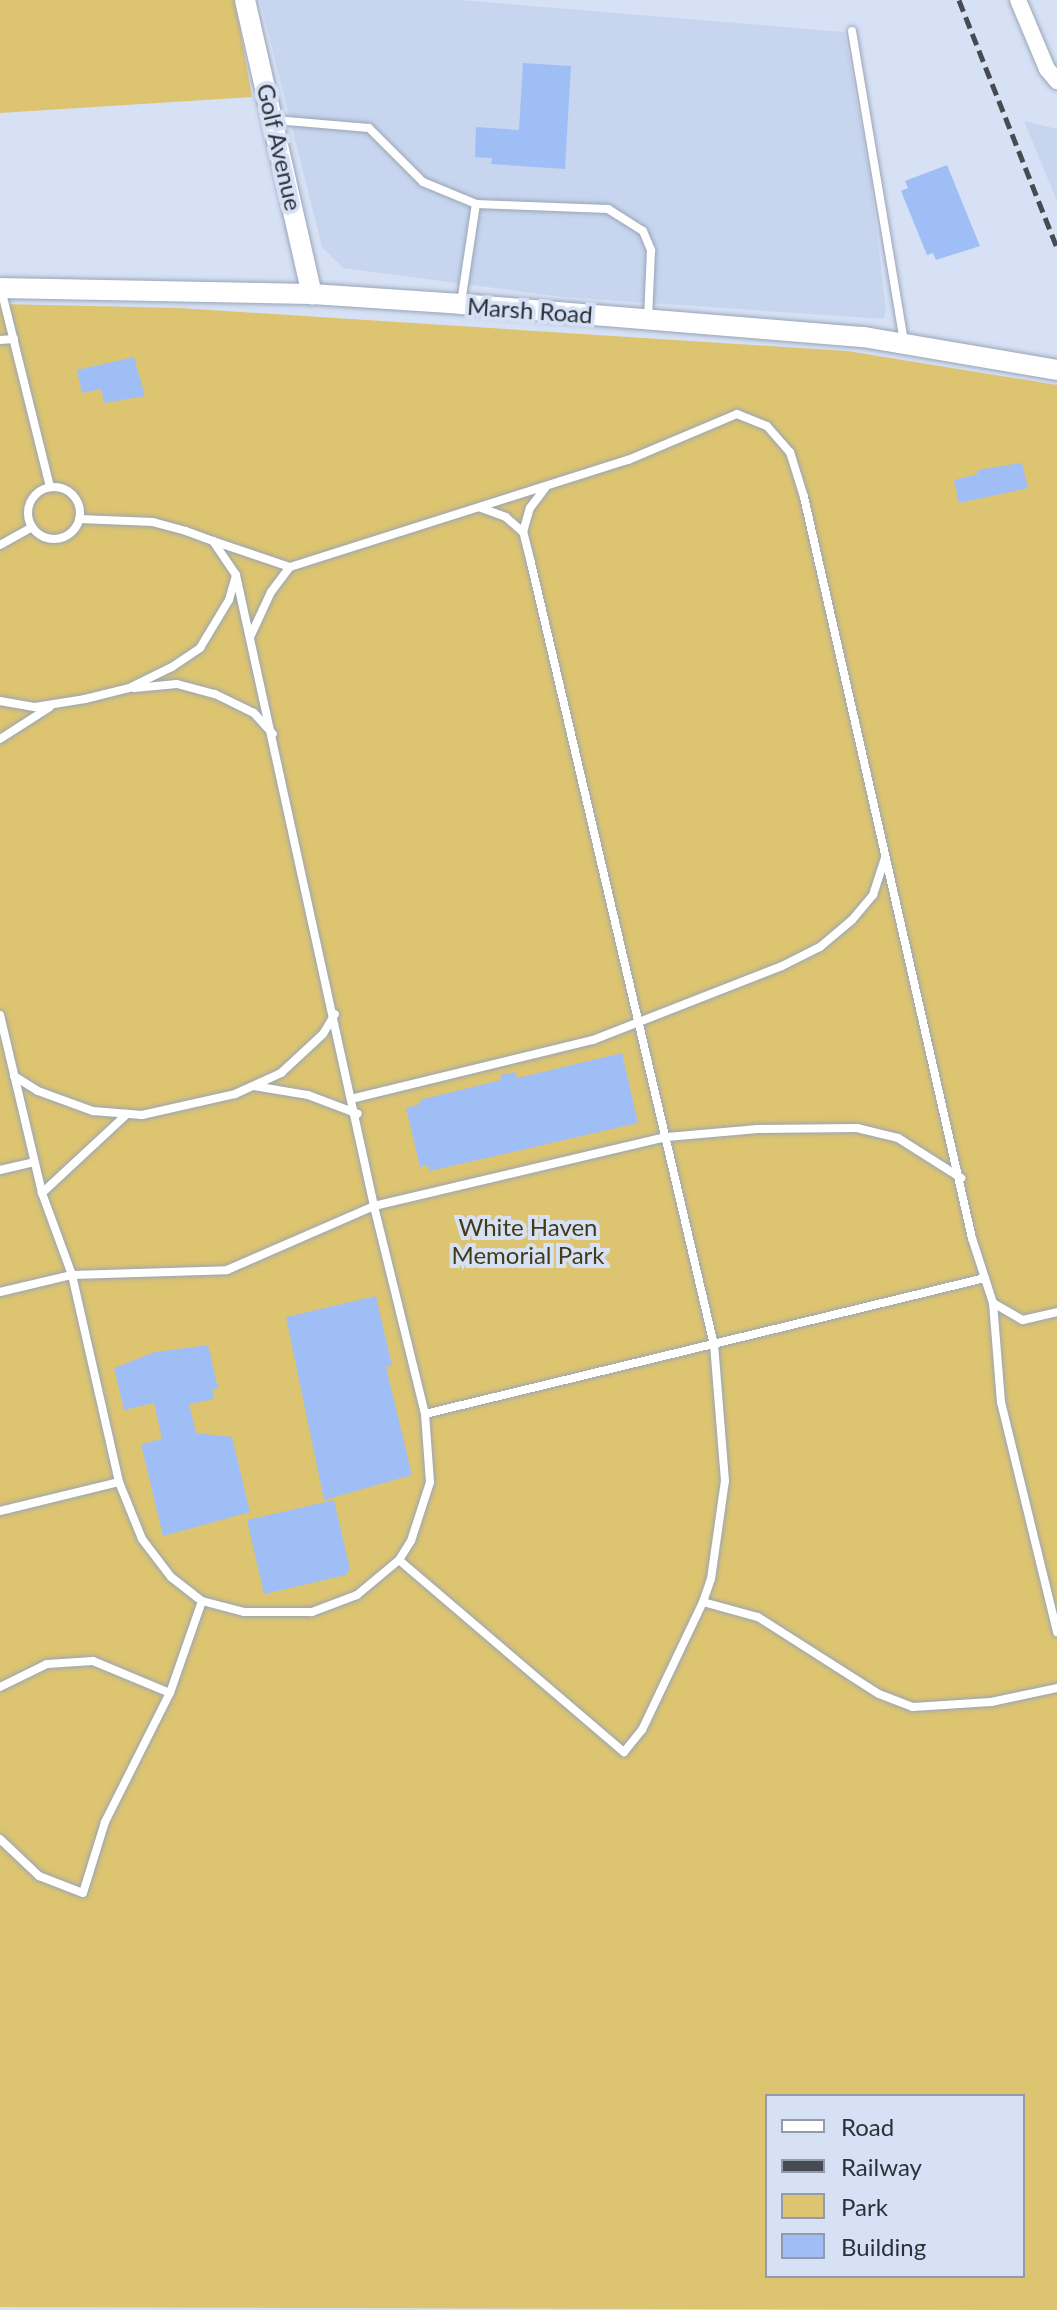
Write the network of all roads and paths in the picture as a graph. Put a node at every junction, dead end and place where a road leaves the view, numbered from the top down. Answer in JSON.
{"nodes":[{"id":1,"x":245,"y":0,"type":"edge"},
{"id":2,"x":1018,"y":0,"type":"edge"},
{"id":3,"x":852,"y":31,"type":"dead end"},
{"id":4,"x":1057,"y":81,"type":"edge"},
{"id":5,"x":275,"y":120,"type":"junction"},
{"id":6,"x":476,"y":204,"type":"junction"},
{"id":7,"x":0,"y":288,"type":"edge"},
{"id":8,"x":312,"y":294,"type":"junction"},
{"id":9,"x":461,"y":304,"type":"junction"},
{"id":10,"x":648,"y":319,"type":"junction"},
{"id":11,"x":14,"y":339,"type":"junction"},
{"id":12,"x":0,"y":340,"type":"edge"},
{"id":13,"x":904,"y":343,"type":"junction"},
{"id":14,"x":1057,"y":370,"type":"edge"},
{"id":15,"x":50,"y":487,"type":"junction"},
{"id":16,"x":546,"y":487,"type":"junction"},
{"id":17,"x":481,"y":508,"type":"junction"},
{"id":18,"x":79,"y":519,"type":"junction"},
{"id":19,"x":32,"y":527,"type":"junction"},
{"id":20,"x":523,"y":532,"type":"junction"},
{"id":21,"x":213,"y":541,"type":"junction"},
{"id":22,"x":0,"y":545,"type":"edge"},
{"id":23,"x":290,"y":567,"type":"junction"},
{"id":24,"x":236,"y":575,"type":"junction"},
{"id":25,"x":250,"y":637,"type":"junction"},
{"id":26,"x":129,"y":688,"type":"junction"},
{"id":27,"x":0,"y":701,"type":"edge"},
{"id":28,"x":58,"y":703,"type":"junction"},
{"id":29,"x":275,"y":736,"type":"junction"},
{"id":30,"x":0,"y":739,"type":"edge"},
{"id":31,"x":886,"y":858,"type":"junction"},
{"id":32,"x":335,"y":1014,"type":"junction"},
{"id":33,"x":0,"y":1015,"type":"edge"},
{"id":34,"x":640,"y":1025,"type":"junction"},
{"id":35,"x":14,"y":1076,"type":"junction"},
{"id":36,"x":253,"y":1086,"type":"junction"},
{"id":37,"x":355,"y":1098,"type":"junction"},
{"id":38,"x":127,"y":1114,"type":"junction"},
{"id":39,"x":358,"y":1114,"type":"junction"},
{"id":40,"x":667,"y":1137,"type":"junction"},
{"id":41,"x":34,"y":1162,"type":"junction"},
{"id":42,"x":0,"y":1170,"type":"edge"},
{"id":43,"x":961,"y":1178,"type":"junction"},
{"id":44,"x":42,"y":1193,"type":"junction"},
{"id":45,"x":374,"y":1206,"type":"junction"},
{"id":46,"x":72,"y":1275,"type":"junction"},
{"id":47,"x":985,"y":1278,"type":"junction"},
{"id":48,"x":0,"y":1292,"type":"edge"},
{"id":49,"x":993,"y":1303,"type":"junction"},
{"id":50,"x":1057,"y":1312,"type":"edge"},
{"id":51,"x":714,"y":1345,"type":"junction"},
{"id":52,"x":425,"y":1414,"type":"junction"},
{"id":53,"x":119,"y":1482,"type":"junction"},
{"id":54,"x":0,"y":1511,"type":"edge"},
{"id":55,"x":399,"y":1560,"type":"junction"},
{"id":56,"x":202,"y":1601,"type":"junction"},
{"id":57,"x":703,"y":1602,"type":"junction"},
{"id":58,"x":1057,"y":1632,"type":"edge"},
{"id":59,"x":0,"y":1687,"type":"edge"},
{"id":60,"x":1057,"y":1688,"type":"edge"},
{"id":61,"x":170,"y":1693,"type":"junction"},
{"id":62,"x":0,"y":1839,"type":"edge"}],
"edges":[{"from":1,"to":5,"type":"street","name":"Golf Avenue"},
{"from":2,"to":4,"type":"street"},
{"from":3,"to":13,"type":"lane"},
{"from":5,"to":6,"type":"lane"},
{"from":5,"to":8,"type":"street","name":"Golf Avenue"},
{"from":6,"to":9,"type":"lane"},
{"from":6,"to":10,"type":"lane"},
{"from":7,"to":8,"type":"street","name":"Marsh Road"},
{"from":7,"to":11,"type":"lane"},
{"from":8,"to":9,"type":"street","name":"Marsh Road"},
{"from":9,"to":10,"type":"street","name":"Marsh Road"},
{"from":10,"to":13,"type":"street","name":"Marsh Road"},
{"from":11,"to":12,"type":"lane"},
{"from":11,"to":15,"type":"lane"},
{"from":13,"to":14,"type":"street","name":"Marsh Road"},
{"from":15,"to":18,"type":"lane"},
{"from":15,"to":19,"type":"lane"},
{"from":16,"to":17,"type":"lane"},
{"from":16,"to":20,"type":"lane"},
{"from":16,"to":31,"type":"lane"},
{"from":17,"to":20,"type":"lane"},
{"from":17,"to":23,"type":"lane"},
{"from":18,"to":19,"type":"lane"},
{"from":18,"to":21,"type":"lane"},
{"from":19,"to":22,"type":"lane"},
{"from":20,"to":34,"type":"lane"},
{"from":21,"to":23,"type":"lane"},
{"from":21,"to":24,"type":"lane"},
{"from":23,"to":25,"type":"lane"},
{"from":24,"to":25,"type":"lane"},
{"from":24,"to":26,"type":"lane"},
{"from":25,"to":29,"type":"lane"},
{"from":26,"to":28,"type":"lane"},
{"from":26,"to":29,"type":"lane"},
{"from":27,"to":28,"type":"lane"},
{"from":28,"to":30,"type":"lane"},
{"from":29,"to":32,"type":"lane"},
{"from":31,"to":34,"type":"lane"},
{"from":31,"to":43,"type":"lane"},
{"from":32,"to":36,"type":"lane"},
{"from":32,"to":37,"type":"lane"},
{"from":33,"to":35,"type":"lane"},
{"from":34,"to":37,"type":"lane"},
{"from":34,"to":40,"type":"lane"},
{"from":35,"to":38,"type":"lane"},
{"from":35,"to":41,"type":"lane"},
{"from":36,"to":38,"type":"lane"},
{"from":36,"to":39,"type":"lane"},
{"from":37,"to":39,"type":"lane"},
{"from":38,"to":44,"type":"lane"},
{"from":39,"to":45,"type":"lane"},
{"from":40,"to":43,"type":"lane"},
{"from":40,"to":45,"type":"lane"},
{"from":40,"to":51,"type":"lane"},
{"from":41,"to":42,"type":"lane"},
{"from":41,"to":44,"type":"lane"},
{"from":43,"to":47,"type":"lane"},
{"from":44,"to":46,"type":"lane"},
{"from":45,"to":46,"type":"lane"},
{"from":45,"to":52,"type":"lane"},
{"from":46,"to":48,"type":"lane"},
{"from":46,"to":53,"type":"lane"},
{"from":47,"to":49,"type":"lane"},
{"from":47,"to":51,"type":"lane"},
{"from":49,"to":50,"type":"lane"},
{"from":49,"to":58,"type":"lane"},
{"from":51,"to":52,"type":"lane"},
{"from":51,"to":57,"type":"lane"},
{"from":52,"to":55,"type":"lane"},
{"from":53,"to":54,"type":"lane"},
{"from":53,"to":56,"type":"lane"},
{"from":55,"to":56,"type":"lane"},
{"from":55,"to":57,"type":"lane"},
{"from":56,"to":61,"type":"lane"},
{"from":57,"to":60,"type":"lane"},
{"from":59,"to":61,"type":"lane"},
{"from":61,"to":62,"type":"lane"}]}
